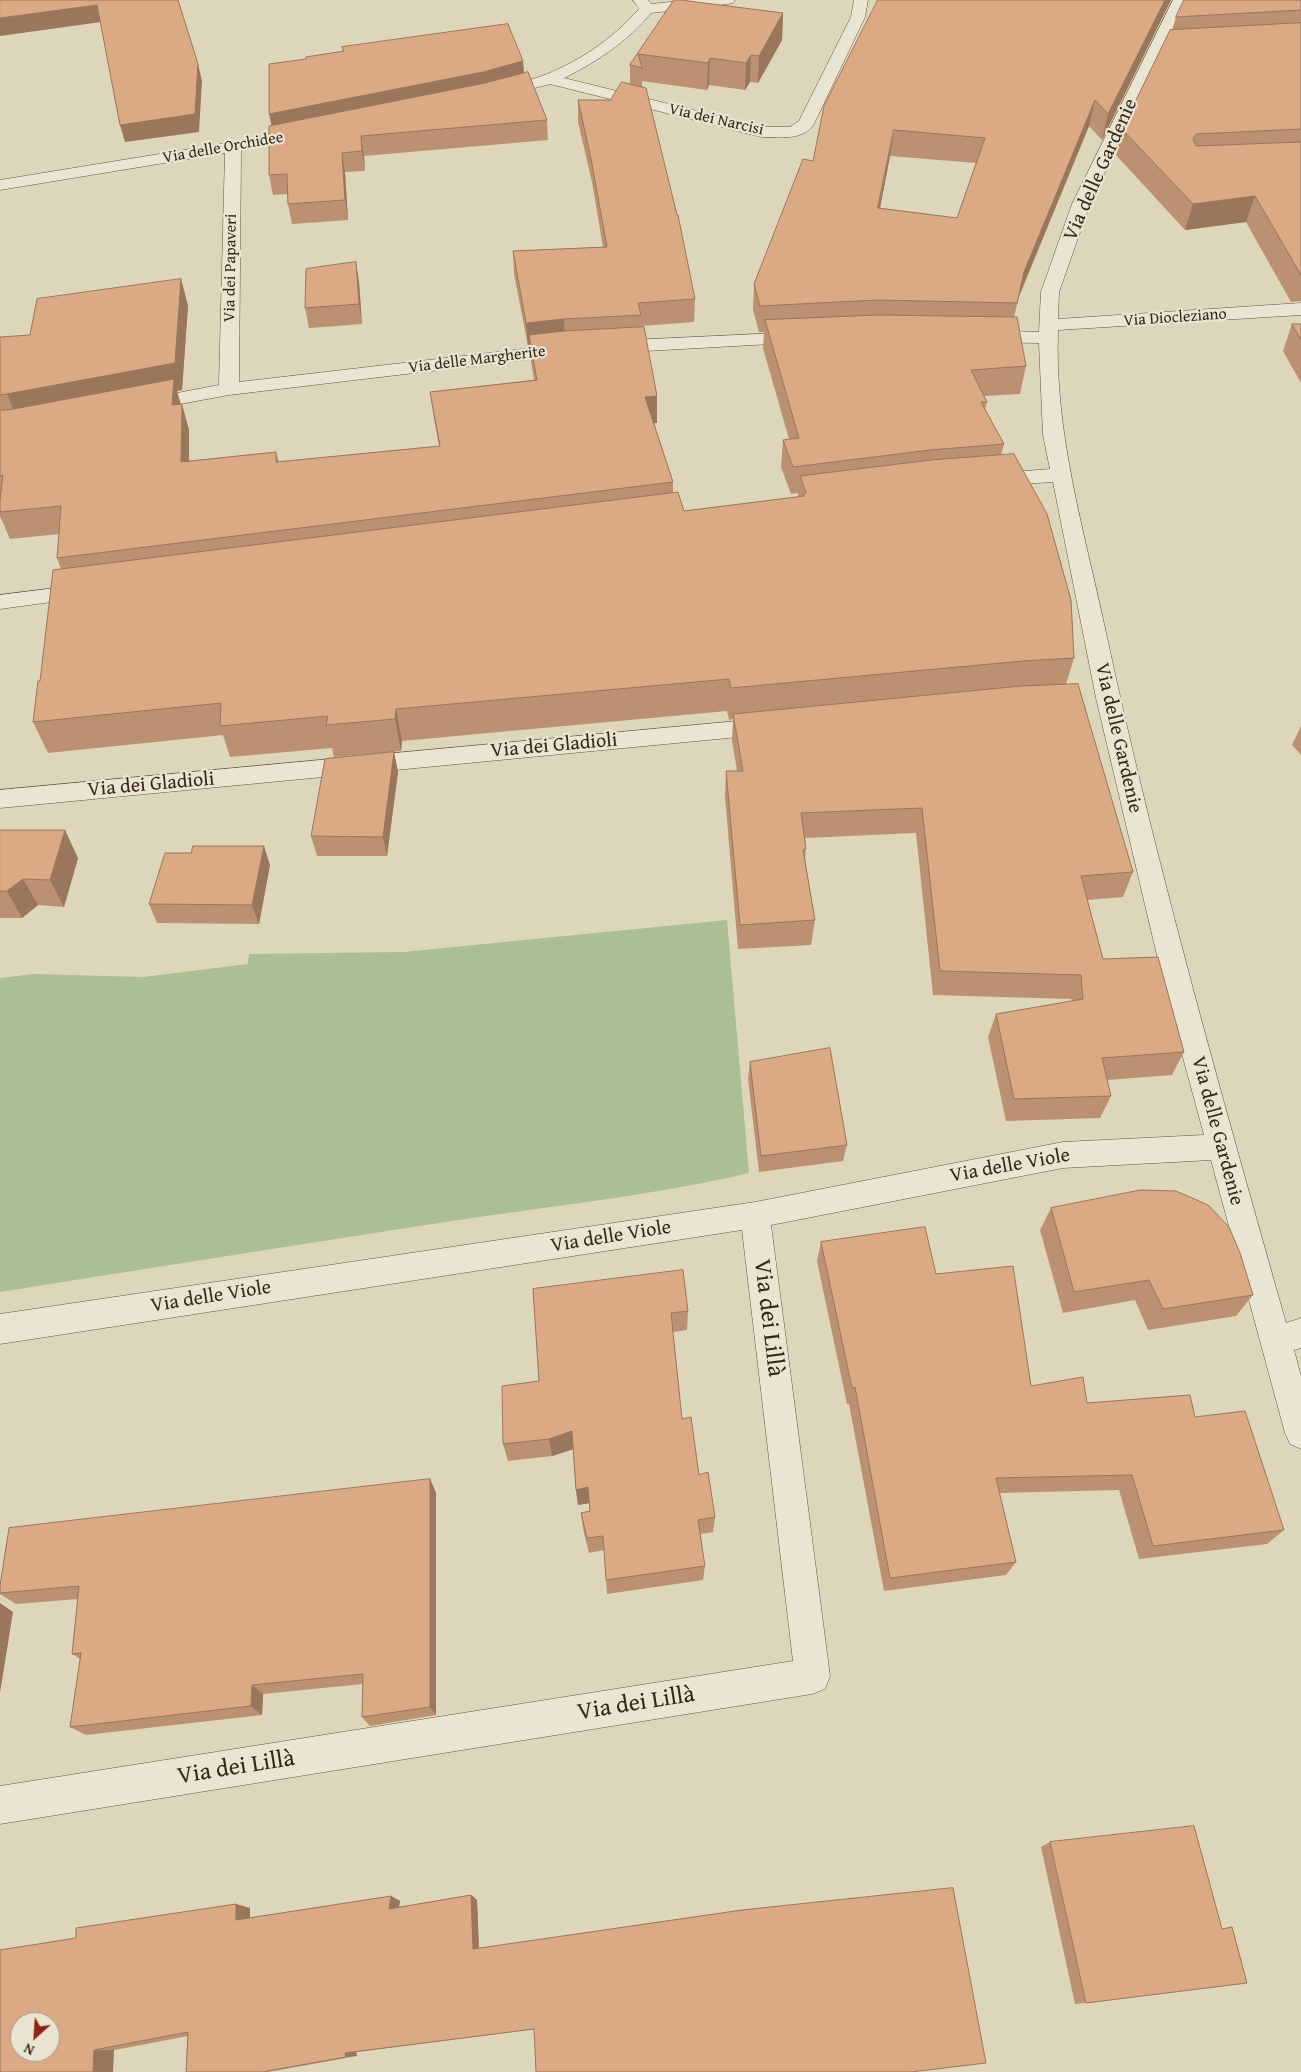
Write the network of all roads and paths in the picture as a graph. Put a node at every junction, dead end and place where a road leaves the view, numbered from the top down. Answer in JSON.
{"nodes":[{"id":1,"x":728,"y":0,"type":"edge"},
{"id":2,"x":861,"y":0,"type":"edge"},
{"id":3,"x":1180,"y":0,"type":"edge"},
{"id":4,"x":643,"y":5,"type":"edge"},
{"id":5,"x":550,"y":79,"type":"junction"},
{"id":6,"x":476,"y":98,"type":"edge"},
{"id":7,"x":321,"y":130,"type":"edge"},
{"id":8,"x":233,"y":147,"type":"junction"},
{"id":9,"x":0,"y":184,"type":"edge"},
{"id":10,"x":1301,"y":309,"type":"edge"},
{"id":11,"x":1048,"y":332,"type":"junction"},
{"id":12,"x":961,"y":335,"type":"edge"},
{"id":13,"x":814,"y":337,"type":"edge"},
{"id":14,"x":229,"y":389,"type":"junction"},
{"id":15,"x":124,"y":409,"type":"edge"},
{"id":16,"x":1061,"y":475,"type":"junction"},
{"id":17,"x":974,"y":481,"type":"edge"},
{"id":18,"x":108,"y":588,"type":"edge"},
{"id":19,"x":0,"y":602,"type":"edge"},
{"id":20,"x":795,"y":724,"type":"edge"},
{"id":21,"x":0,"y":799,"type":"edge"},
{"id":22,"x":1222,"y":1147,"type":"junction"},
{"id":23,"x":755,"y":1215,"type":"junction"},
{"id":24,"x":0,"y":1329,"type":"edge"},
{"id":25,"x":1288,"y":1338,"type":"edge"},
{"id":26,"x":1301,"y":1433,"type":"edge"},
{"id":27,"x":0,"y":1805,"type":"edge"}],
"edges":[{"from":1,"to":4,"type":"street"},
{"from":2,"to":5,"type":"street","name":"Via dei Narcisi"},
{"from":3,"to":11,"type":"street","name":"Via delle Gardenie"},
{"from":4,"to":5,"type":"street"},
{"from":5,"to":6,"type":"street"},
{"from":7,"to":8,"type":"street","name":"Via delle Orchidee"},
{"from":8,"to":9,"type":"street","name":"Via delle Orchidee"},
{"from":8,"to":14,"type":"street","name":"Via dei Papaveri"},
{"from":10,"to":11,"type":"street","name":"Via Diocleziano"},
{"from":11,"to":12,"type":"street"},
{"from":11,"to":16,"type":"street","name":"Via delle Gardenie"},
{"from":13,"to":14,"type":"street","name":"Via delle Margherite"},
{"from":14,"to":15,"type":"street","name":"Via delle Margherite"},
{"from":16,"to":17,"type":"street"},
{"from":16,"to":22,"type":"street","name":"Via delle Gardenie"},
{"from":18,"to":19,"type":"street"},
{"from":20,"to":21,"type":"street","name":"Via dei Gladioli"},
{"from":22,"to":23,"type":"street","name":"Via delle Viole"},
{"from":22,"to":25,"type":"street","name":"Via delle Gardenie"},
{"from":23,"to":24,"type":"street","name":"Via delle Viole"},
{"from":23,"to":27,"type":"street","name":"Via dei Lillà"},
{"from":25,"to":26,"type":"street","name":"Via delle Gardenie"}]}
